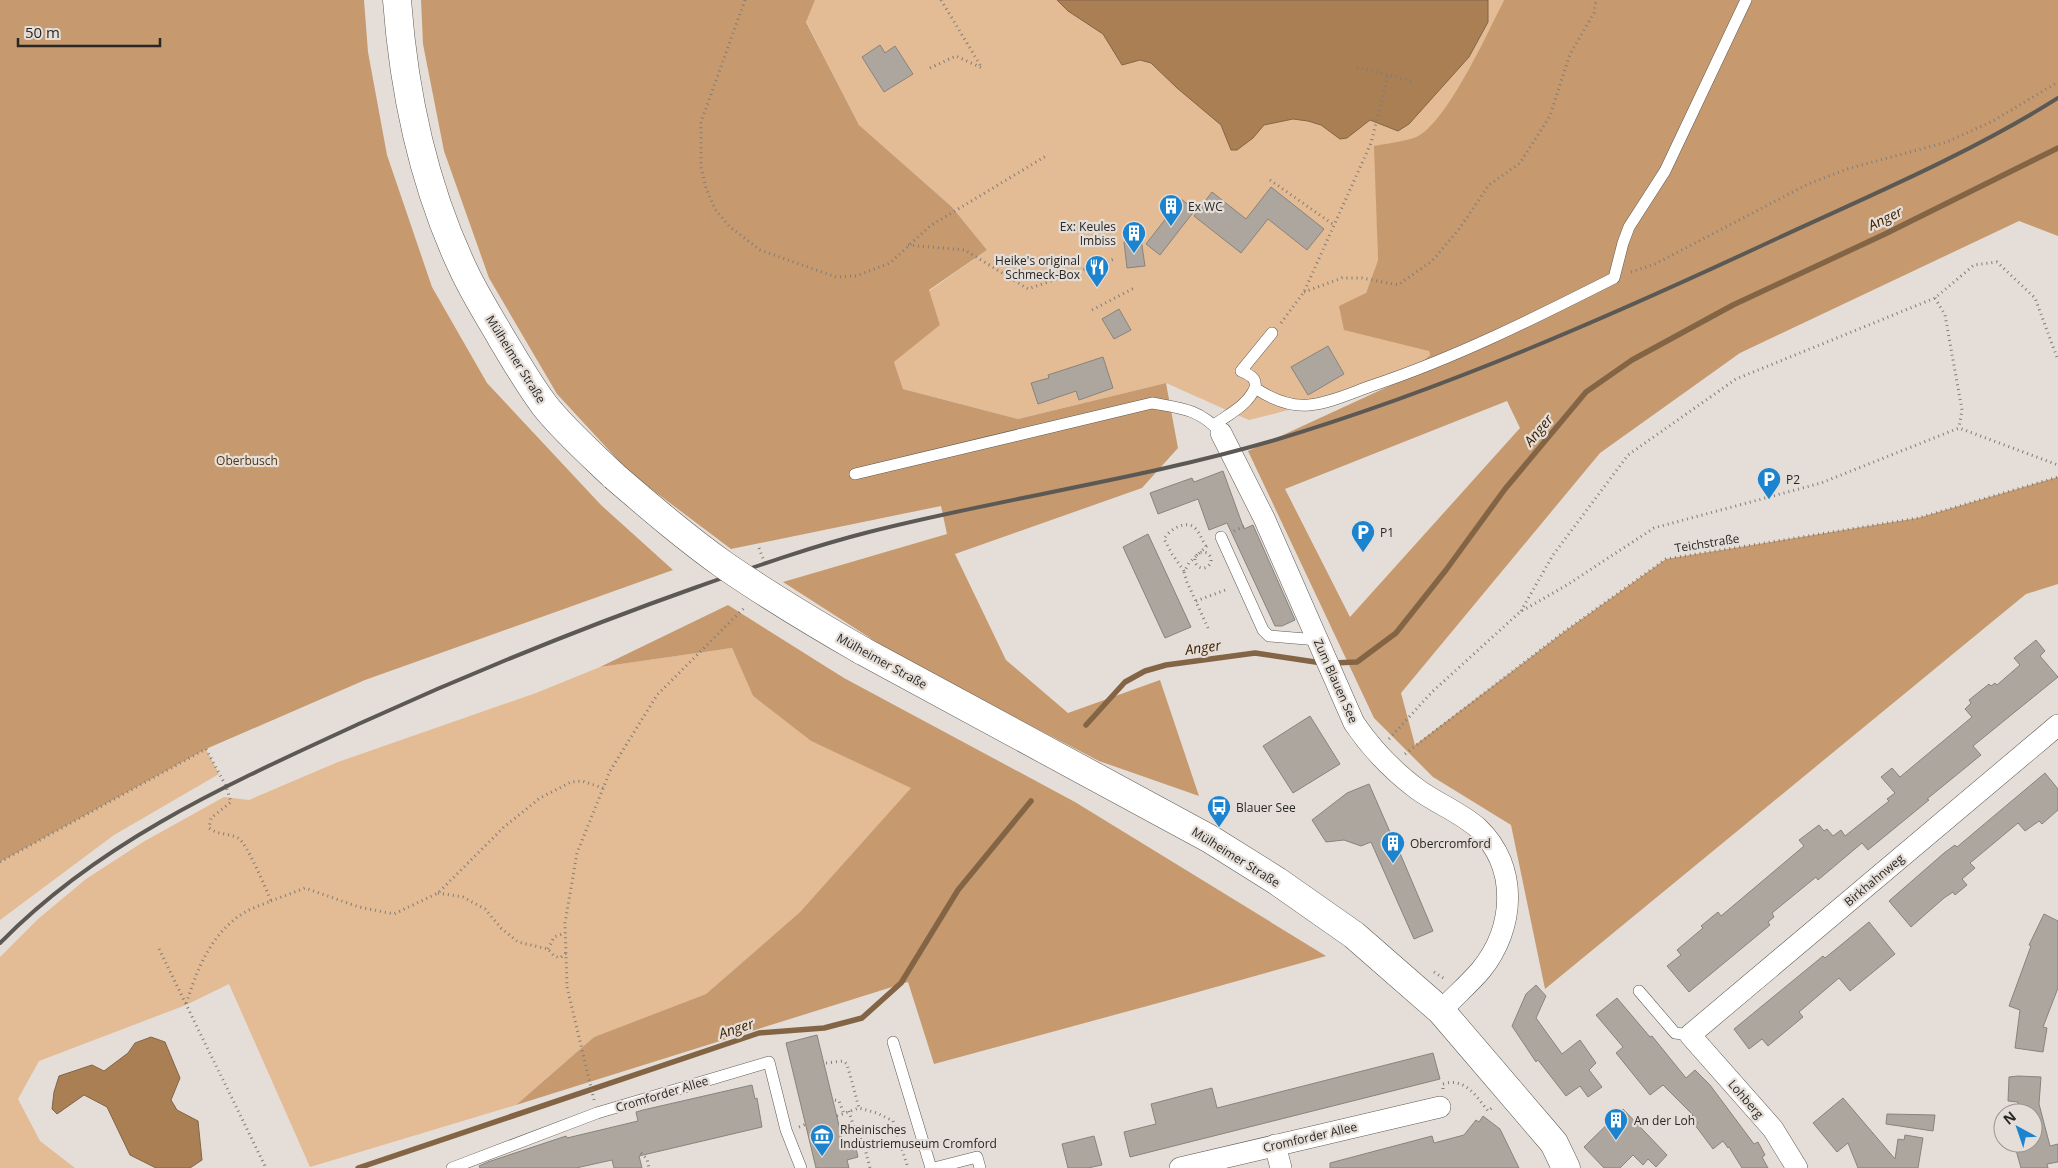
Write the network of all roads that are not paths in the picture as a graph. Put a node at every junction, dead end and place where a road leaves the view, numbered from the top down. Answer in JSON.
{"nodes":[{"id":1,"x":397,"y":0,"type":"edge"},
{"id":2,"x":1746,"y":0,"type":"edge"},
{"id":3,"x":1272,"y":333,"type":"dead end"},
{"id":4,"x":1255,"y":388,"type":"junction"},
{"id":5,"x":1217,"y":429,"type":"junction"},
{"id":6,"x":855,"y":474,"type":"dead end"},
{"id":7,"x":1221,"y":537,"type":"road end"},
{"id":8,"x":1320,"y":645,"type":"junction"},
{"id":9,"x":2058,"y":725,"type":"edge"},
{"id":10,"x":1639,"y":991,"type":"dead end"},
{"id":11,"x":1441,"y":1011,"type":"junction"},
{"id":12,"x":1690,"y":1034,"type":"junction"},
{"id":13,"x":894,"y":1042,"type":"dead end"},
{"id":14,"x":1440,"y":1107,"type":"road end"},
{"id":15,"x":1275,"y":1145,"type":"junction"},
{"id":16,"x":452,"y":1168,"type":"edge"},
{"id":17,"x":801,"y":1168,"type":"edge"},
{"id":18,"x":933,"y":1168,"type":"edge"},
{"id":19,"x":980,"y":1168,"type":"edge"},
{"id":20,"x":1180,"y":1168,"type":"edge"},
{"id":21,"x":1281,"y":1168,"type":"edge"},
{"id":22,"x":1566,"y":1168,"type":"edge"},
{"id":23,"x":1797,"y":1168,"type":"edge"}],
"edges":[{"from":1,"to":11,"type":"main road","name":"Mülheimer Straße","bridge":true},
{"from":2,"to":4,"type":"lane"},
{"from":3,"to":4,"type":"lane"},
{"from":4,"to":5,"type":"lane"},
{"from":5,"to":6,"type":"lane"},
{"from":5,"to":8,"type":"street","name":"Zum Blauen See"},
{"from":7,"to":8,"type":"lane"},
{"from":8,"to":11,"type":"street","name":"Zum Blauen See"},
{"from":9,"to":12,"type":"street","name":"Birkhahnweg"},
{"from":10,"to":12,"type":"lane"},
{"from":11,"to":22,"type":"main road","name":"Mülheimer Straße"},
{"from":12,"to":23,"type":"street","name":"Lohberg"},
{"from":13,"to":18,"type":"lane"},
{"from":14,"to":15,"type":"street","name":"Cromforder Allee"},
{"from":15,"to":20,"type":"street","name":"Cromforder Allee"},
{"from":15,"to":21,"type":"street"},
{"from":16,"to":17,"type":"lane","name":"Cromforder Allee"},
{"from":18,"to":19,"type":"lane"}]}
